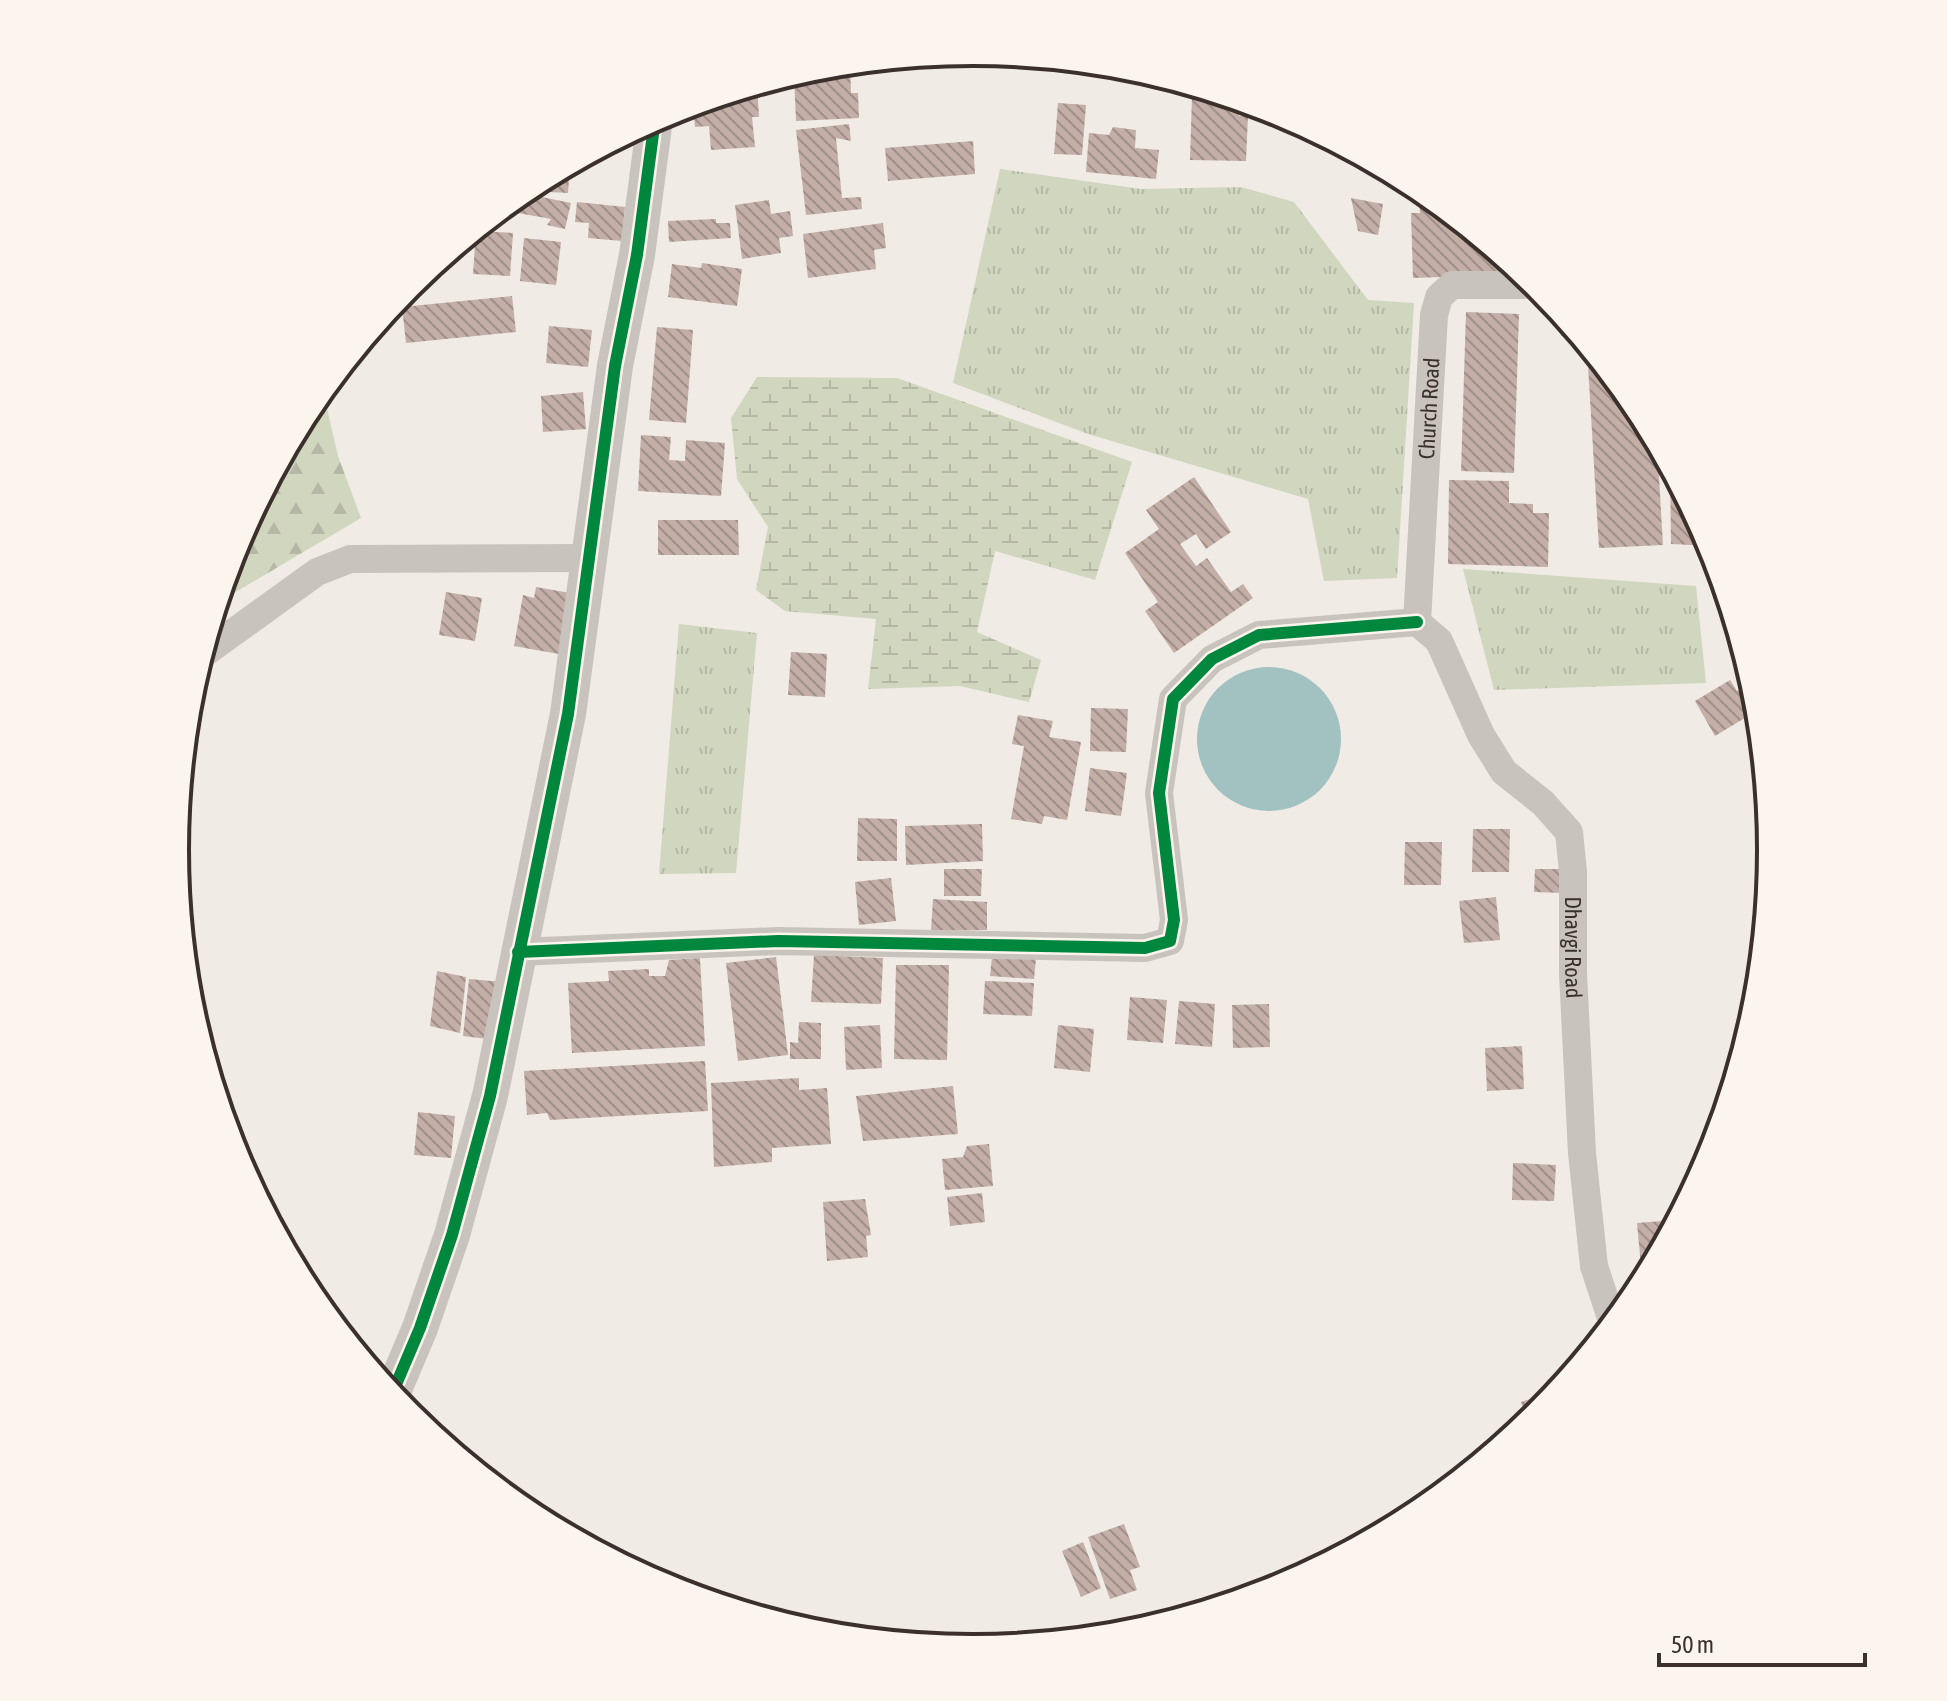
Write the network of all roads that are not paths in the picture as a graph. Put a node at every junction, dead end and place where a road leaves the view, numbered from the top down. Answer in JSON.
{"nodes":[{"id":1,"x":653,"y":135,"type":"edge"},
{"id":2,"x":1516,"y":285,"type":"edge"},
{"id":3,"x":589,"y":558,"type":"junction"},
{"id":4,"x":1417,"y":622,"type":"junction"},
{"id":5,"x":217,"y":644,"type":"edge"},
{"id":6,"x":518,"y":952,"type":"junction"},
{"id":7,"x":1609,"y":1310,"type":"edge"},
{"id":8,"x":397,"y":1382,"type":"edge"}],
"edges":[{"from":1,"to":3,"type":"street"},
{"from":2,"to":4,"type":"street","name":"Church Road"},
{"from":3,"to":5,"type":"street"},
{"from":3,"to":6,"type":"street"},
{"from":4,"to":6,"type":"street"},
{"from":4,"to":7,"type":"street","name":"Dhavgi Road"},
{"from":6,"to":8,"type":"street"}]}
